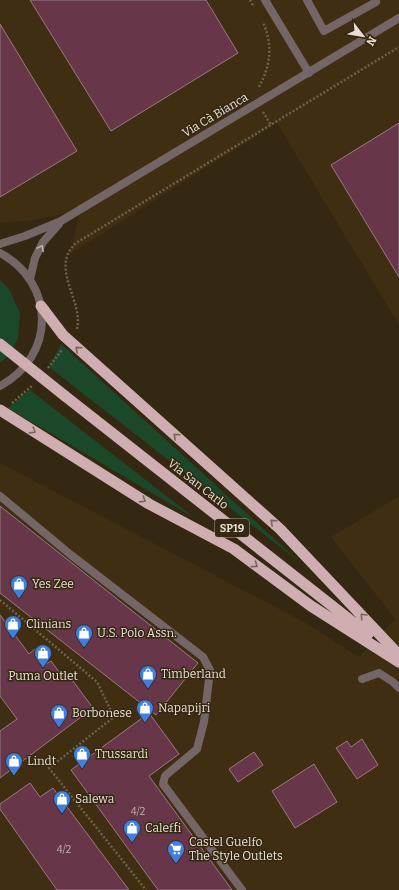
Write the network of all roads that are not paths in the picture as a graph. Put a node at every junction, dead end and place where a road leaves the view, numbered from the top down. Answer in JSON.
{"nodes":[{"id":1,"x":265,"y":0,"type":"edge"},
{"id":2,"x":307,"y":0,"type":"edge"},
{"id":3,"x":376,"y":2,"type":"dead end"},
{"id":4,"x":399,"y":18,"type":"edge"},
{"id":5,"x":309,"y":73,"type":"junction"},
{"id":6,"x":61,"y":222,"type":"junction"},
{"id":7,"x":0,"y":244,"type":"edge"},
{"id":8,"x":0,"y":253,"type":"edge"},
{"id":9,"x":30,"y":279,"type":"junction"},
{"id":10,"x":41,"y":306,"type":"junction"},
{"id":11,"x":0,"y":344,"type":"edge"},
{"id":12,"x":0,"y":386,"type":"edge"},
{"id":13,"x":0,"y":410,"type":"edge"},
{"id":14,"x":0,"y":496,"type":"edge"},
{"id":15,"x":399,"y":655,"type":"edge"},
{"id":16,"x":399,"y":660,"type":"edge"},
{"id":17,"x":362,"y":679,"type":"dead end"},
{"id":18,"x":399,"y":688,"type":"edge"},
{"id":19,"x":242,"y":890,"type":"edge"}],
"edges":[{"from":1,"to":5,"type":"street"},
{"from":2,"to":3,"type":"street"},
{"from":4,"to":5,"type":"street","name":"Via Cà Bianca"},
{"from":5,"to":6,"type":"street","name":"Via Cà Bianca"},
{"from":6,"to":7,"type":"street","name":"Via Cà Bianca"},
{"from":9,"to":6,"type":"street","name":"Via Cà Bianca","one_way":true},
{"from":8,"to":9,"type":"street"},
{"from":9,"to":10,"type":"street"},
{"from":10,"to":12,"type":"street"},
{"from":15,"to":10,"type":"highway","one_way":true},
{"from":11,"to":16,"type":"highway","name":"Via San Carlo","number":"SP19","bridge":true},
{"from":13,"to":16,"type":"highway","one_way":true},
{"from":14,"to":19,"type":"street"},
{"from":17,"to":18,"type":"street"}]}
